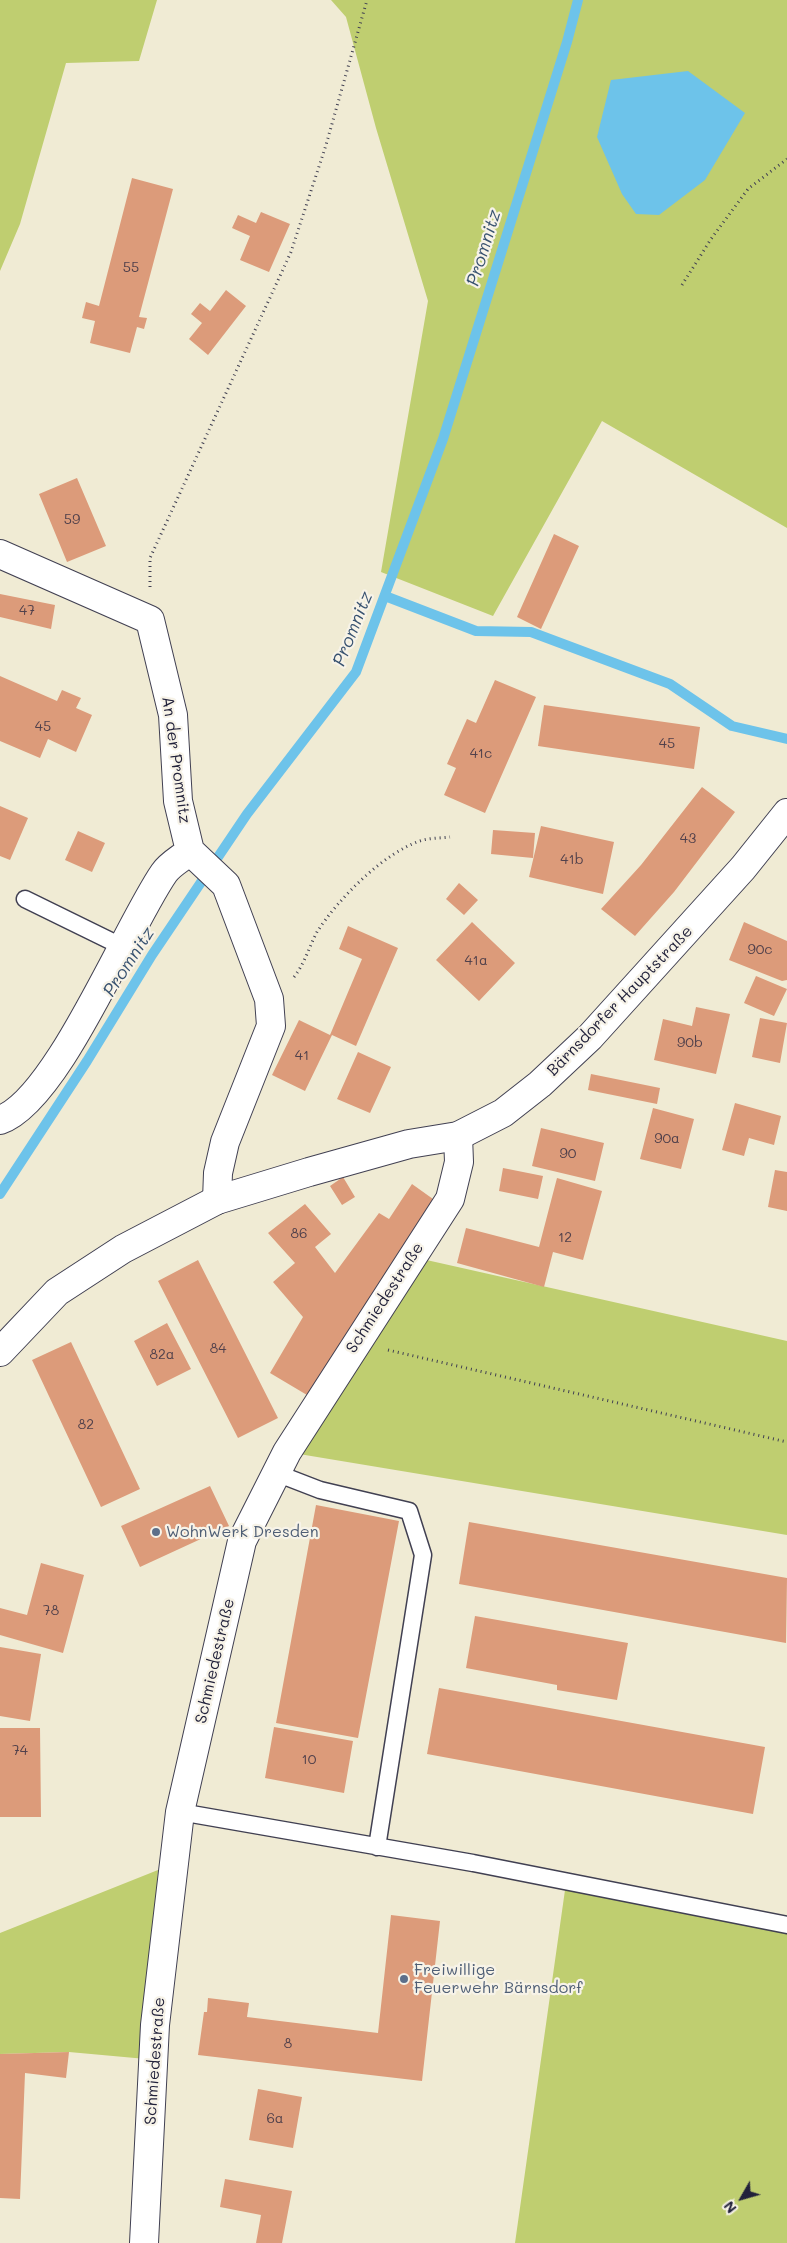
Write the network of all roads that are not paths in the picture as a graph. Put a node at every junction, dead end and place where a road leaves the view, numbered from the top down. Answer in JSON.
{"nodes":[{"id":1,"x":0,"y":554,"type":"edge"},
{"id":2,"x":787,"y":813,"type":"edge"},
{"id":3,"x":190,"y":851,"type":"junction"},
{"id":4,"x":25,"y":898,"type":"dead end"},
{"id":5,"x":123,"y":947,"type":"junction"},
{"id":6,"x":0,"y":1120,"type":"edge"},
{"id":7,"x":458,"y":1136,"type":"junction"},
{"id":8,"x":217,"y":1200,"type":"junction"},
{"id":9,"x":0,"y":1352,"type":"edge"},
{"id":10,"x":276,"y":1473,"type":"junction"},
{"id":11,"x":180,"y":1812,"type":"junction"},
{"id":12,"x":377,"y":1846,"type":"junction"},
{"id":13,"x":787,"y":1925,"type":"edge"},
{"id":14,"x":144,"y":2243,"type":"edge"}],
"edges":[{"from":1,"to":3,"type":"street","name":"An der Promnitz"},
{"from":2,"to":7,"type":"street","name":"Bärnsdorfer Hauptstraße"},
{"from":3,"to":5,"type":"street"},
{"from":3,"to":8,"type":"street"},
{"from":4,"to":5,"type":"lane"},
{"from":5,"to":6,"type":"street"},
{"from":7,"to":8,"type":"street","name":"Bärnsdorfer Hauptstraße"},
{"from":7,"to":10,"type":"street","name":"Schmiedestraße"},
{"from":8,"to":9,"type":"street","name":"Bärnsdorfer Hauptstraße"},
{"from":10,"to":11,"type":"street","name":"Schmiedestraße"},
{"from":10,"to":12,"type":"lane"},
{"from":11,"to":12,"type":"lane"},
{"from":11,"to":14,"type":"street","name":"Schmiedestraße"},
{"from":12,"to":13,"type":"lane"}]}
